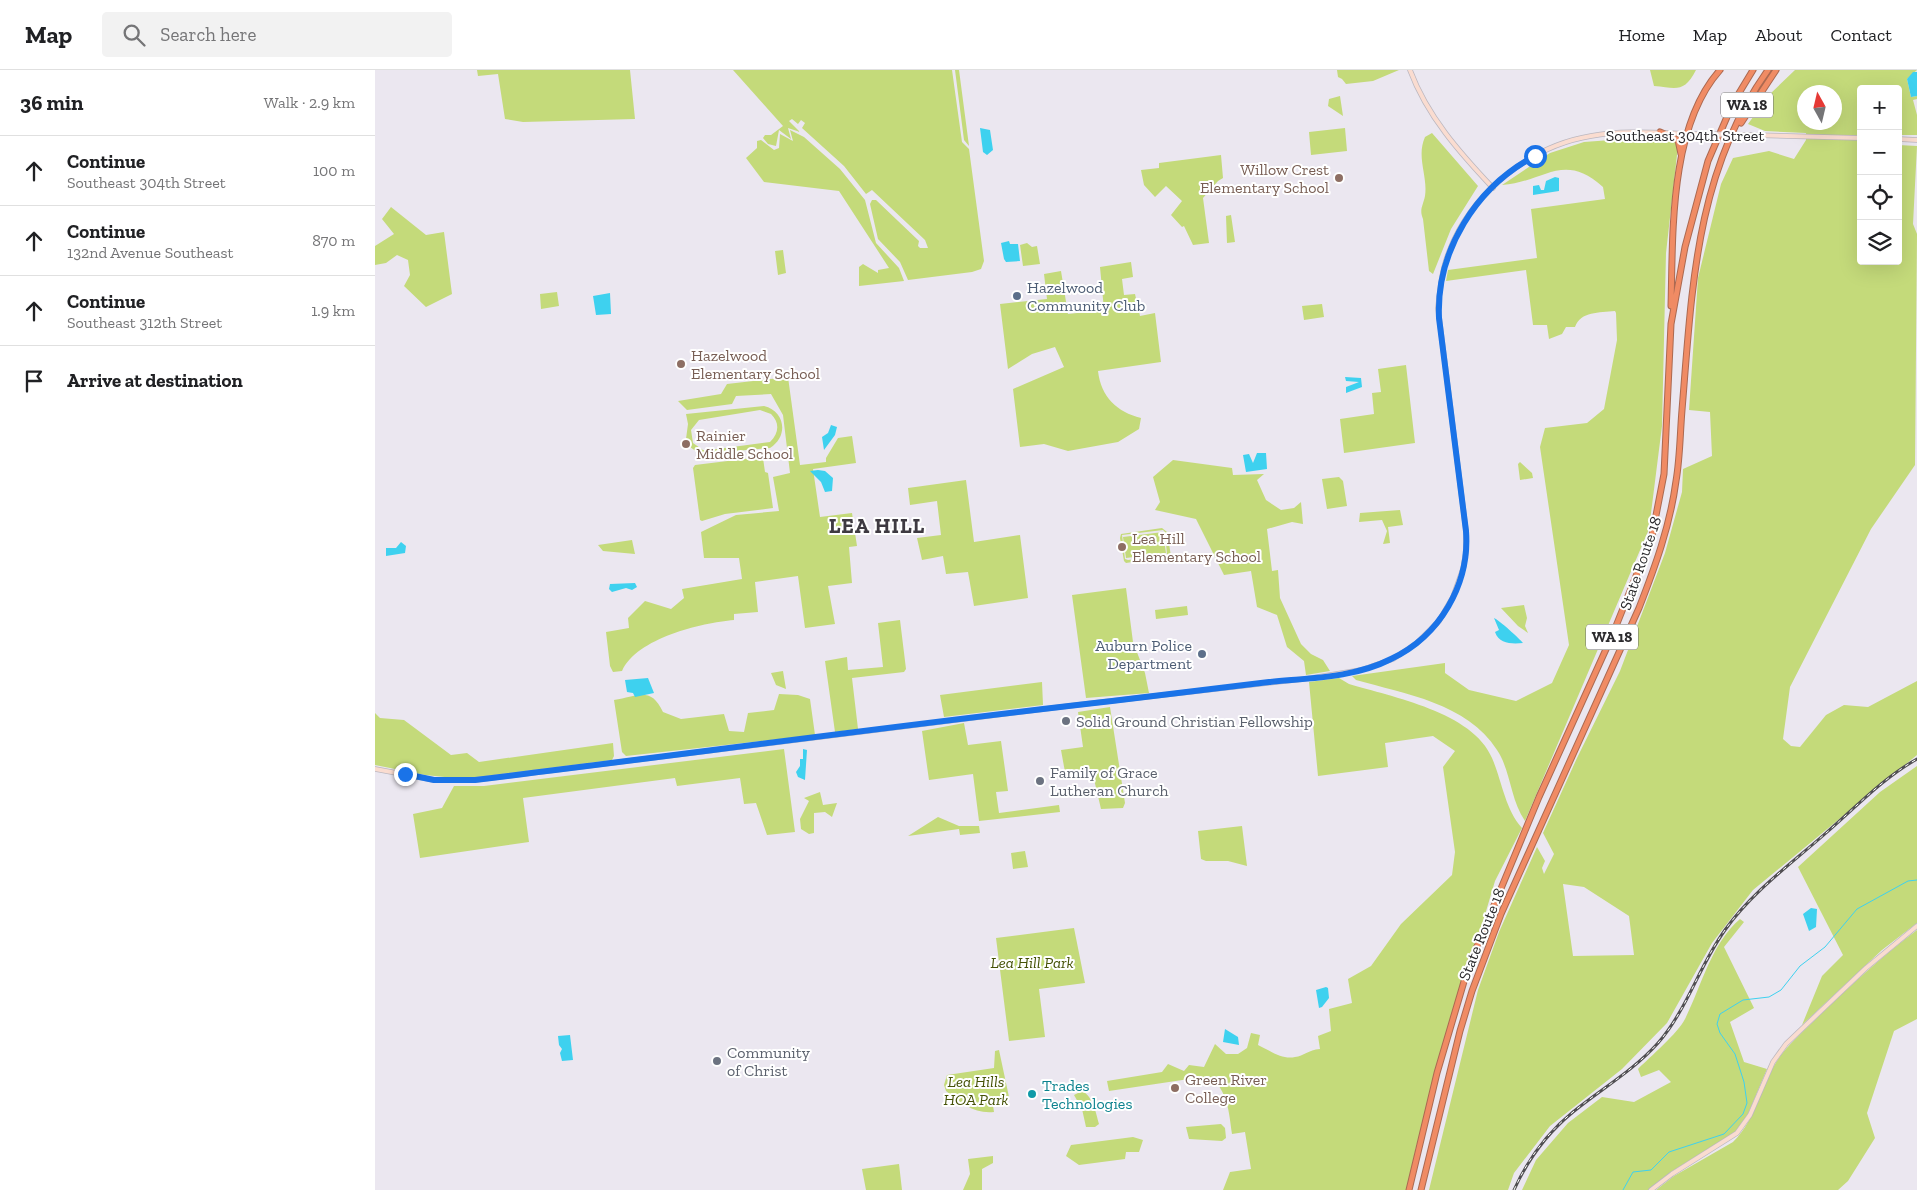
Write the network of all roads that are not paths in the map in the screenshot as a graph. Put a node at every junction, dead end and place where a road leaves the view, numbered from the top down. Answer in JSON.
{"nodes":[{"id":1,"x":1410,"y":70,"type":"edge"},
{"id":2,"x":1720,"y":70,"type":"edge"},
{"id":3,"x":1753,"y":70,"type":"edge"},
{"id":4,"x":1768,"y":70,"type":"edge"},
{"id":5,"x":1776,"y":70,"type":"edge"},
{"id":6,"x":1660,"y":132,"type":"junction"},
{"id":7,"x":1689,"y":134,"type":"junction"},
{"id":8,"x":1857,"y":138,"type":"edge"},
{"id":9,"x":1902,"y":139,"type":"edge"},
{"id":10,"x":1917,"y":140,"type":"edge"},
{"id":11,"x":1728,"y":142,"type":"junction"},
{"id":12,"x":1681,"y":156,"type":"junction"},
{"id":13,"x":1493,"y":188,"type":"junction"},
{"id":14,"x":1671,"y":324,"type":"junction"},
{"id":15,"x":375,"y":769,"type":"edge"},
{"id":16,"x":1917,"y":926,"type":"edge"},
{"id":17,"x":1409,"y":1190,"type":"edge"},
{"id":18,"x":1421,"y":1190,"type":"edge"},
{"id":19,"x":1651,"y":1190,"type":"edge"}],
"edges":[{"from":1,"to":13,"type":"main road"},
{"from":2,"to":7,"type":"highway"},
{"from":3,"to":14,"type":"highway","name":"State Route 18","number":"WA 18"},
{"from":4,"to":11,"type":"highway","name":"State Route 18","number":"WA 18"},
{"from":5,"to":11,"type":"highway"},
{"from":6,"to":7,"type":"main road","name":"Southeast 304th Street"},
{"from":6,"to":12,"type":"highway"},
{"from":6,"to":13,"type":"main road","name":"Southeast 304th Street"},
{"from":7,"to":8,"type":"main road","name":"Southeast 304th Street","bridge":true},
{"from":7,"to":12,"type":"highway"},
{"from":9,"to":10,"type":"main road"},
{"from":11,"to":18,"type":"highway","name":"State Route 18","number":"WA 18"},
{"from":12,"to":14,"type":"highway"},
{"from":13,"to":15,"type":"main road","name":"Southeast 304th Street"},
{"from":14,"to":17,"type":"highway","name":"State Route 18","number":"WA 18"},
{"from":16,"to":19,"type":"main road"}]}
